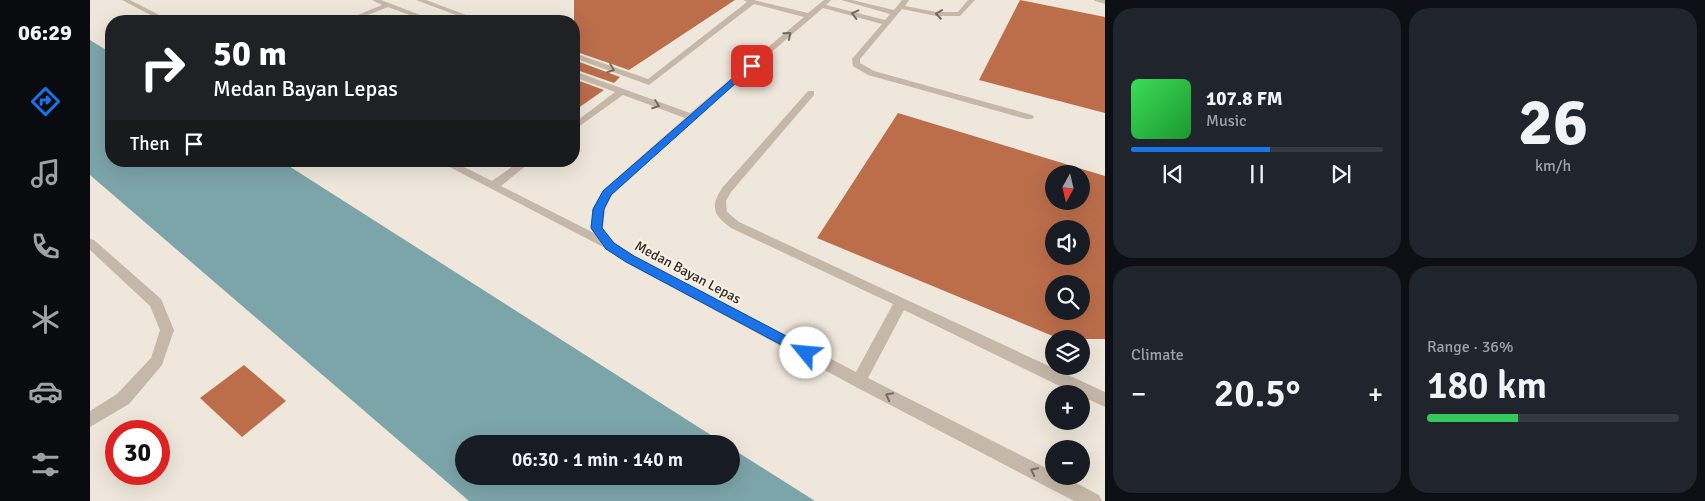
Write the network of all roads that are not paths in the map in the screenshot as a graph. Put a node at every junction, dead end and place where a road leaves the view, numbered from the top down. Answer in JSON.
{"nodes":[{"id":1,"x":125,"y":0,"type":"edge"},
{"id":2,"x":375,"y":0,"type":"edge"},
{"id":3,"x":419,"y":0,"type":"edge"},
{"id":4,"x":844,"y":0,"type":"edge"},
{"id":5,"x":972,"y":0,"type":"edge"},
{"id":6,"x":1097,"y":0,"type":"edge"},
{"id":7,"x":749,"y":1,"type":"edge"},
{"id":8,"x":1105,"y":2,"type":"edge"},
{"id":9,"x":825,"y":3,"type":"edge"},
{"id":10,"x":388,"y":5,"type":"junction"},
{"id":11,"x":901,"y":7,"type":"edge"},
{"id":12,"x":154,"y":15,"type":"edge"},
{"id":13,"x":363,"y":15,"type":"edge"},
{"id":14,"x":416,"y":15,"type":"edge"},
{"id":15,"x":461,"y":15,"type":"edge"},
{"id":16,"x":810,"y":16,"type":"junction"},
{"id":17,"x":888,"y":23,"type":"junction"},
{"id":18,"x":580,"y":57,"type":"edge"},
{"id":19,"x":580,"y":76,"type":"edge"},
{"id":20,"x":622,"y":92,"type":"junction"},
{"id":21,"x":811,"y":93,"type":"dead end"},
{"id":22,"x":691,"y":117,"type":"junction"},
{"id":23,"x":1029,"y":117,"type":"dead end"},
{"id":24,"x":580,"y":123,"type":"edge"},
{"id":25,"x":455,"y":167,"type":"edge"},
{"id":26,"x":519,"y":167,"type":"edge"},
{"id":27,"x":493,"y":186,"type":"junction"},
{"id":28,"x":90,"y":244,"type":"edge"},
{"id":29,"x":610,"y":246,"type":"junction"},
{"id":30,"x":901,"y":302,"type":"junction"},
{"id":31,"x":859,"y":381,"type":"junction"},
{"id":32,"x":1105,"y":400,"type":"edge"},
{"id":33,"x":90,"y":420,"type":"edge"},
{"id":34,"x":1093,"y":501,"type":"edge"}],
"edges":[{"from":1,"to":12,"type":"street"},
{"from":2,"to":10,"type":"street"},
{"from":3,"to":15,"type":"street"},
{"from":4,"to":11,"type":"street"},
{"from":5,"to":11,"type":"street","one_way":true},
{"from":6,"to":8,"type":"street"},
{"from":7,"to":16,"type":"street"},
{"from":18,"to":7,"type":"street","one_way":true},
{"from":9,"to":16,"type":"street","name":"Medan Bayan Lepas"},
{"from":17,"to":9,"type":"street","one_way":true},
{"from":10,"to":13,"type":"street"},
{"from":10,"to":14,"type":"street"},
{"from":11,"to":17,"type":"street"},
{"from":22,"to":16,"type":"street","name":"Medan Bayan Lepas","one_way":true},
{"from":17,"to":23,"type":"street"},
{"from":19,"to":20,"type":"street"},
{"from":20,"to":22,"type":"street","one_way":true},
{"from":20,"to":24,"type":"street"},
{"from":21,"to":30,"type":"street"},
{"from":22,"to":29,"type":"street","name":"Medan Bayan Lepas"},
{"from":25,"to":27,"type":"street"},
{"from":26,"to":27,"type":"street"},
{"from":27,"to":29,"type":"street"},
{"from":28,"to":33,"type":"street"},
{"from":29,"to":31,"type":"street","name":"Medan Bayan Lepas"},
{"from":30,"to":31,"type":"street"},
{"from":30,"to":32,"type":"street"},
{"from":34,"to":31,"type":"street","name":"Medan Bayan Lepas","one_way":true}]}
